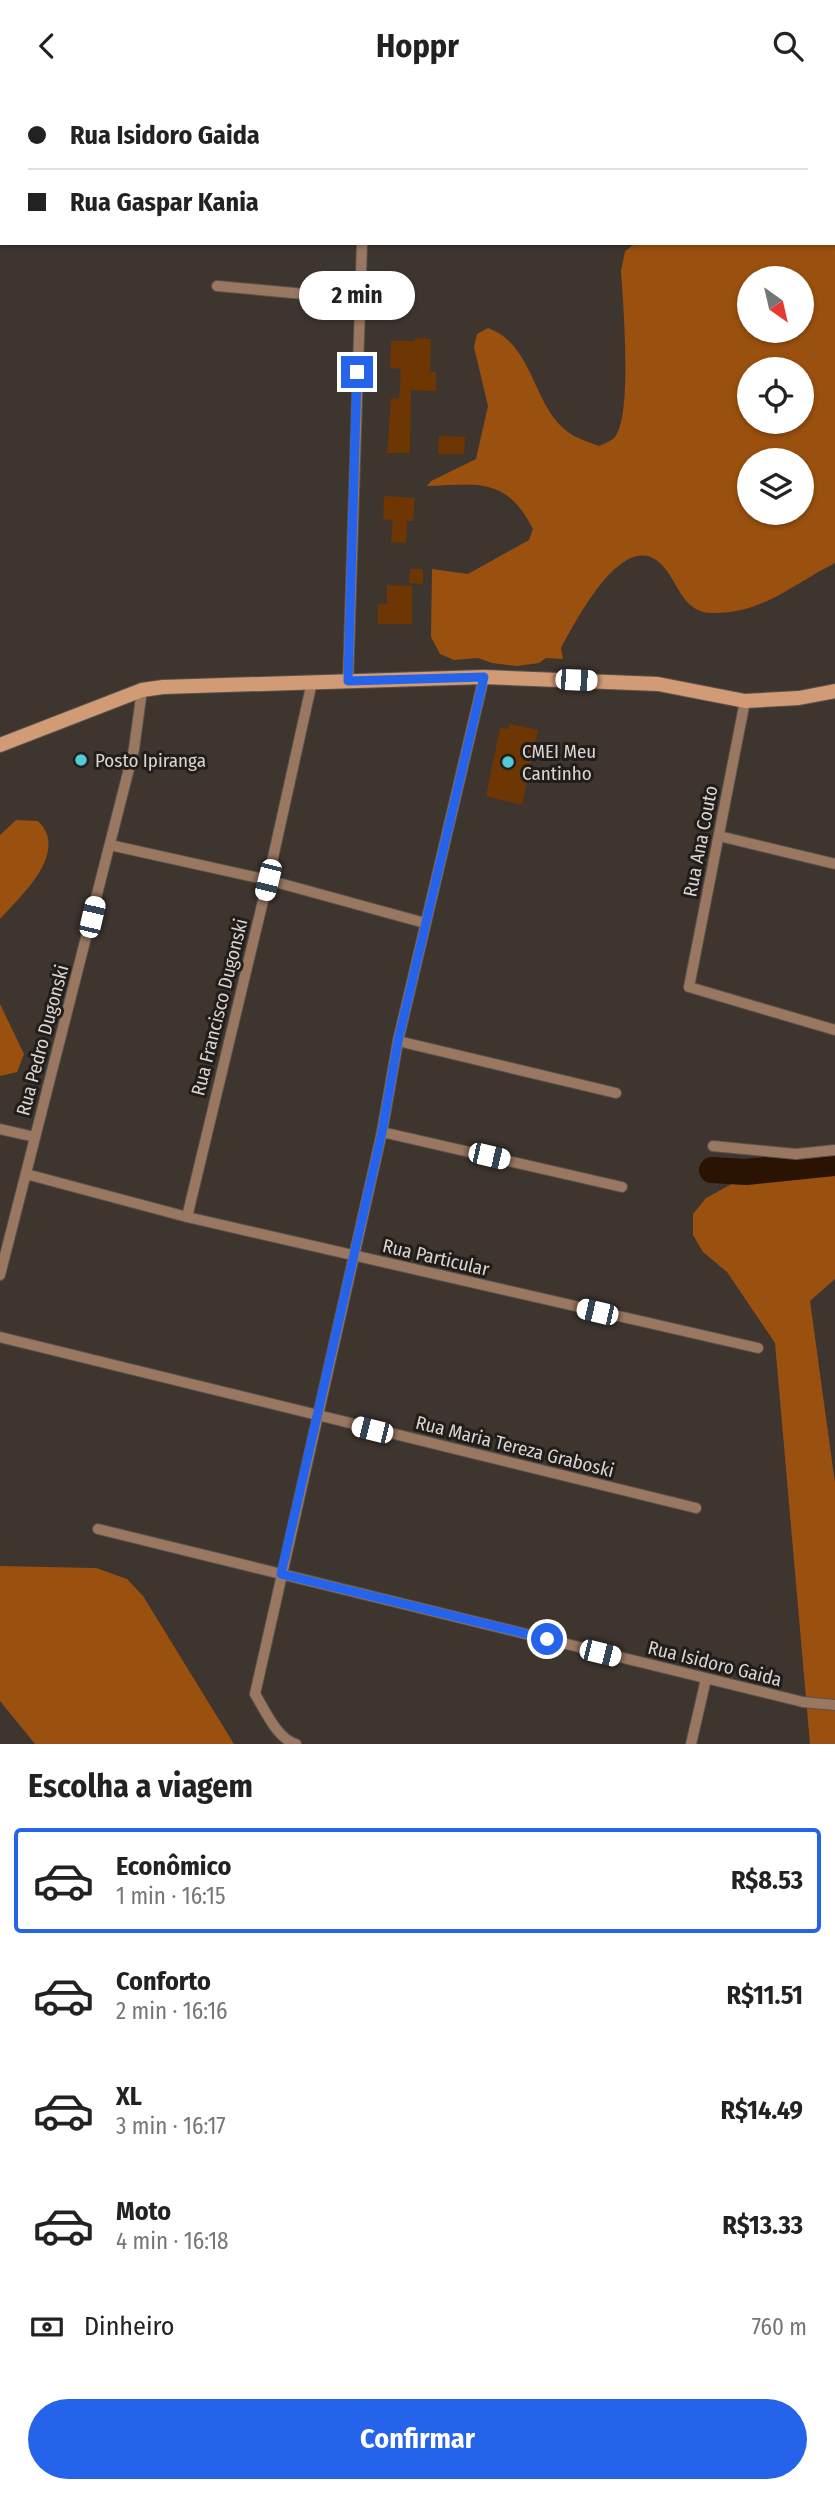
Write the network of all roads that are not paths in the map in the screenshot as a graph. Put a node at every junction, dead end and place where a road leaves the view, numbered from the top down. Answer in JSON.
{"nodes":[{"id":1,"x":362,"y":245,"type":"edge"},
{"id":2,"x":217,"y":286,"type":"dead end"},
{"id":3,"x":359,"y":299,"type":"junction"},
{"id":4,"x":484,"y":677,"type":"junction"},
{"id":5,"x":348,"y":681,"type":"junction"},
{"id":6,"x":312,"y":682,"type":"junction"},
{"id":7,"x":142,"y":690,"type":"junction"},
{"id":8,"x":835,"y":691,"type":"edge"},
{"id":9,"x":745,"y":701,"type":"junction"},
{"id":10,"x":0,"y":745,"type":"edge"},
{"id":11,"x":719,"y":836,"type":"junction"},
{"id":12,"x":110,"y":845,"type":"junction"},
{"id":13,"x":835,"y":864,"type":"edge"},
{"id":14,"x":268,"y":880,"type":"junction"},
{"id":15,"x":425,"y":923,"type":"junction"},
{"id":16,"x":835,"y":1030,"type":"edge"},
{"id":17,"x":398,"y":1041,"type":"junction"},
{"id":18,"x":616,"y":1093,"type":"dead end"},
{"id":19,"x":0,"y":1129,"type":"edge"},
{"id":20,"x":382,"y":1132,"type":"junction"},
{"id":21,"x":35,"y":1137,"type":"junction"},
{"id":22,"x":713,"y":1146,"type":"dead end"},
{"id":23,"x":835,"y":1150,"type":"edge"},
{"id":24,"x":26,"y":1174,"type":"junction"},
{"id":25,"x":622,"y":1187,"type":"dead end"},
{"id":26,"x":187,"y":1217,"type":"junction"},
{"id":27,"x":355,"y":1257,"type":"junction"},
{"id":28,"x":2,"y":1263,"type":"edge"},
{"id":29,"x":0,"y":1275,"type":"edge"},
{"id":30,"x":0,"y":1337,"type":"edge"},
{"id":31,"x":758,"y":1348,"type":"dead end"},
{"id":32,"x":318,"y":1417,"type":"junction"},
{"id":33,"x":696,"y":1508,"type":"dead end"},
{"id":34,"x":98,"y":1529,"type":"dead end"},
{"id":35,"x":281,"y":1574,"type":"junction"},
{"id":36,"x":706,"y":1679,"type":"junction"},
{"id":37,"x":835,"y":1705,"type":"edge"},
{"id":38,"x":296,"y":1744,"type":"edge"},
{"id":39,"x":691,"y":1744,"type":"edge"}],
"edges":[{"from":1,"to":3,"type":"street"},
{"from":2,"to":3,"type":"street"},
{"from":3,"to":5,"type":"street"},
{"from":4,"to":5,"type":"main road"},
{"from":4,"to":9,"type":"main road"},
{"from":4,"to":15,"type":"street"},
{"from":5,"to":6,"type":"main road"},
{"from":6,"to":7,"type":"main road"},
{"from":6,"to":14,"type":"street","name":"Rua Francisco Dugonski"},
{"from":7,"to":10,"type":"main road"},
{"from":7,"to":12,"type":"street","name":"Rua Pedro Dugonski"},
{"from":8,"to":9,"type":"main road"},
{"from":9,"to":11,"type":"street","name":"Rua Ana Couto"},
{"from":11,"to":13,"type":"street"},
{"from":11,"to":16,"type":"street","name":"Rua Ana Couto"},
{"from":12,"to":14,"type":"street"},
{"from":12,"to":21,"type":"street","name":"Rua Pedro Dugonski"},
{"from":14,"to":15,"type":"street"},
{"from":14,"to":26,"type":"street","name":"Rua Francisco Dugonski"},
{"from":15,"to":17,"type":"street"},
{"from":17,"to":18,"type":"street"},
{"from":17,"to":20,"type":"street"},
{"from":19,"to":21,"type":"street"},
{"from":20,"to":25,"type":"street"},
{"from":20,"to":27,"type":"street"},
{"from":21,"to":24,"type":"street","name":"Rua Pedro Dugonski"},
{"from":22,"to":23,"type":"street"},
{"from":24,"to":26,"type":"street","name":"Rua Particular"},
{"from":24,"to":28,"type":"street","name":"Rua Pedro Dugonski"},
{"from":26,"to":27,"type":"street","name":"Rua Particular"},
{"from":27,"to":31,"type":"street","name":"Rua Particular"},
{"from":27,"to":32,"type":"street"},
{"from":28,"to":29,"type":"street","name":"Rua Pedro Dugonski"},
{"from":30,"to":32,"type":"street","name":"Rua Maria Tereza Graboski"},
{"from":32,"to":33,"type":"street","name":"Rua Maria Tereza Graboski"},
{"from":32,"to":35,"type":"street"},
{"from":34,"to":35,"type":"street","name":"Rua Isidoro Gaida"},
{"from":35,"to":36,"type":"street","name":"Rua Isidoro Gaida"},
{"from":35,"to":38,"type":"street"},
{"from":36,"to":37,"type":"street","name":"Rua Isidoro Gaida"},
{"from":36,"to":39,"type":"street"}]}
